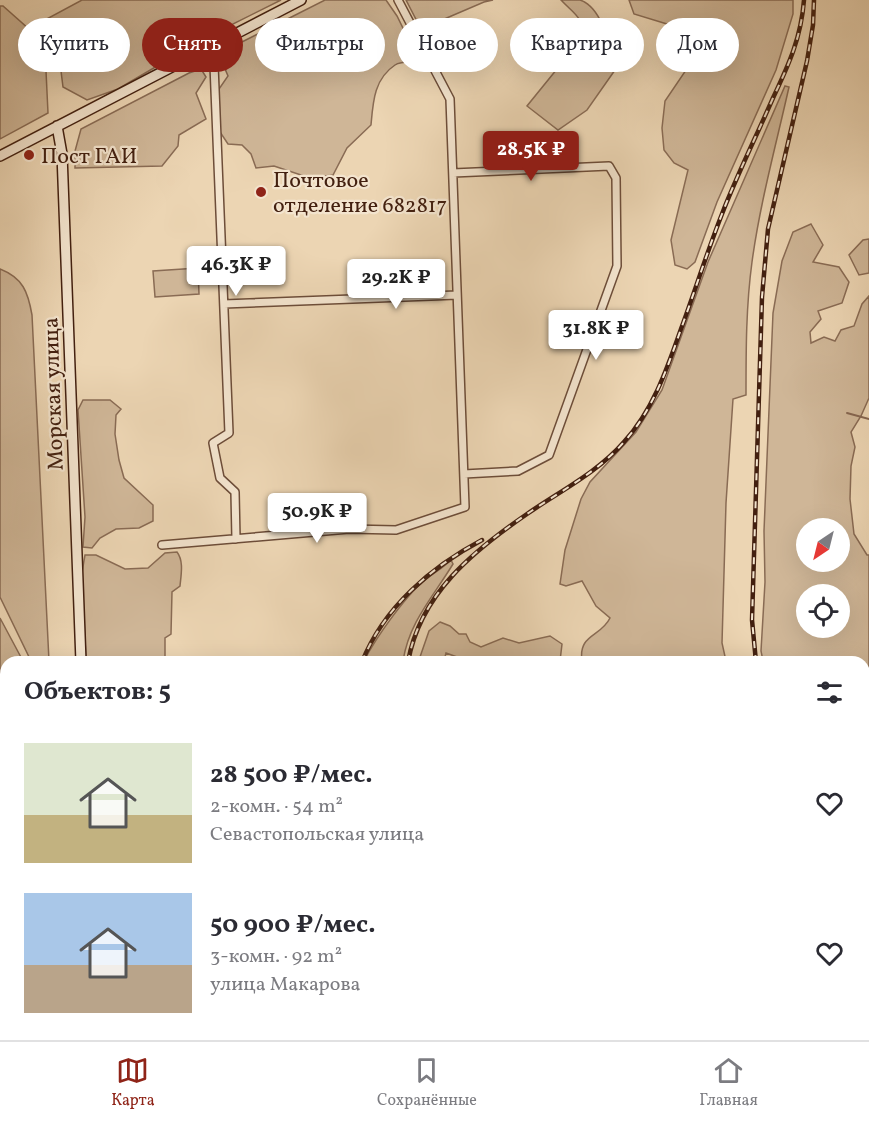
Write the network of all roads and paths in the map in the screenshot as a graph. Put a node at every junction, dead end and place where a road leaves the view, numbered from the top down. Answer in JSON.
{"nodes":[{"id":1,"x":301,"y":0,"type":"edge"},
{"id":2,"x":398,"y":0,"type":"edge"},
{"id":3,"x":243,"y":31,"type":"edge"},
{"id":4,"x":164,"y":72,"type":"edge"},
{"id":5,"x":214,"y":72,"type":"edge"},
{"id":6,"x":57,"y":126,"type":"junction"},
{"id":7,"x":0,"y":156,"type":"edge"},
{"id":8,"x":453,"y":173,"type":"junction"},
{"id":9,"x":457,"y":295,"type":"junction"},
{"id":10,"x":224,"y":304,"type":"junction"},
{"id":11,"x":464,"y":474,"type":"junction"},
{"id":12,"x":236,"y":539,"type":"junction"},
{"id":13,"x":162,"y":545,"type":"dead end"},
{"id":14,"x":81,"y":656,"type":"edge"}],
"edges":[{"from":1,"to":3,"type":"main road"},
{"from":2,"to":8,"type":"street"},
{"from":4,"to":6,"type":"main road"},
{"from":5,"to":10,"type":"street"},
{"from":6,"to":7,"type":"main road"},
{"from":6,"to":14,"type":"main road","name":"Морская улица"},
{"from":8,"to":9,"type":"street"},
{"from":8,"to":11,"type":"street"},
{"from":9,"to":10,"type":"street"},
{"from":9,"to":11,"type":"street"},
{"from":10,"to":12,"type":"street"},
{"from":11,"to":12,"type":"street"},
{"from":12,"to":13,"type":"street"}]}
